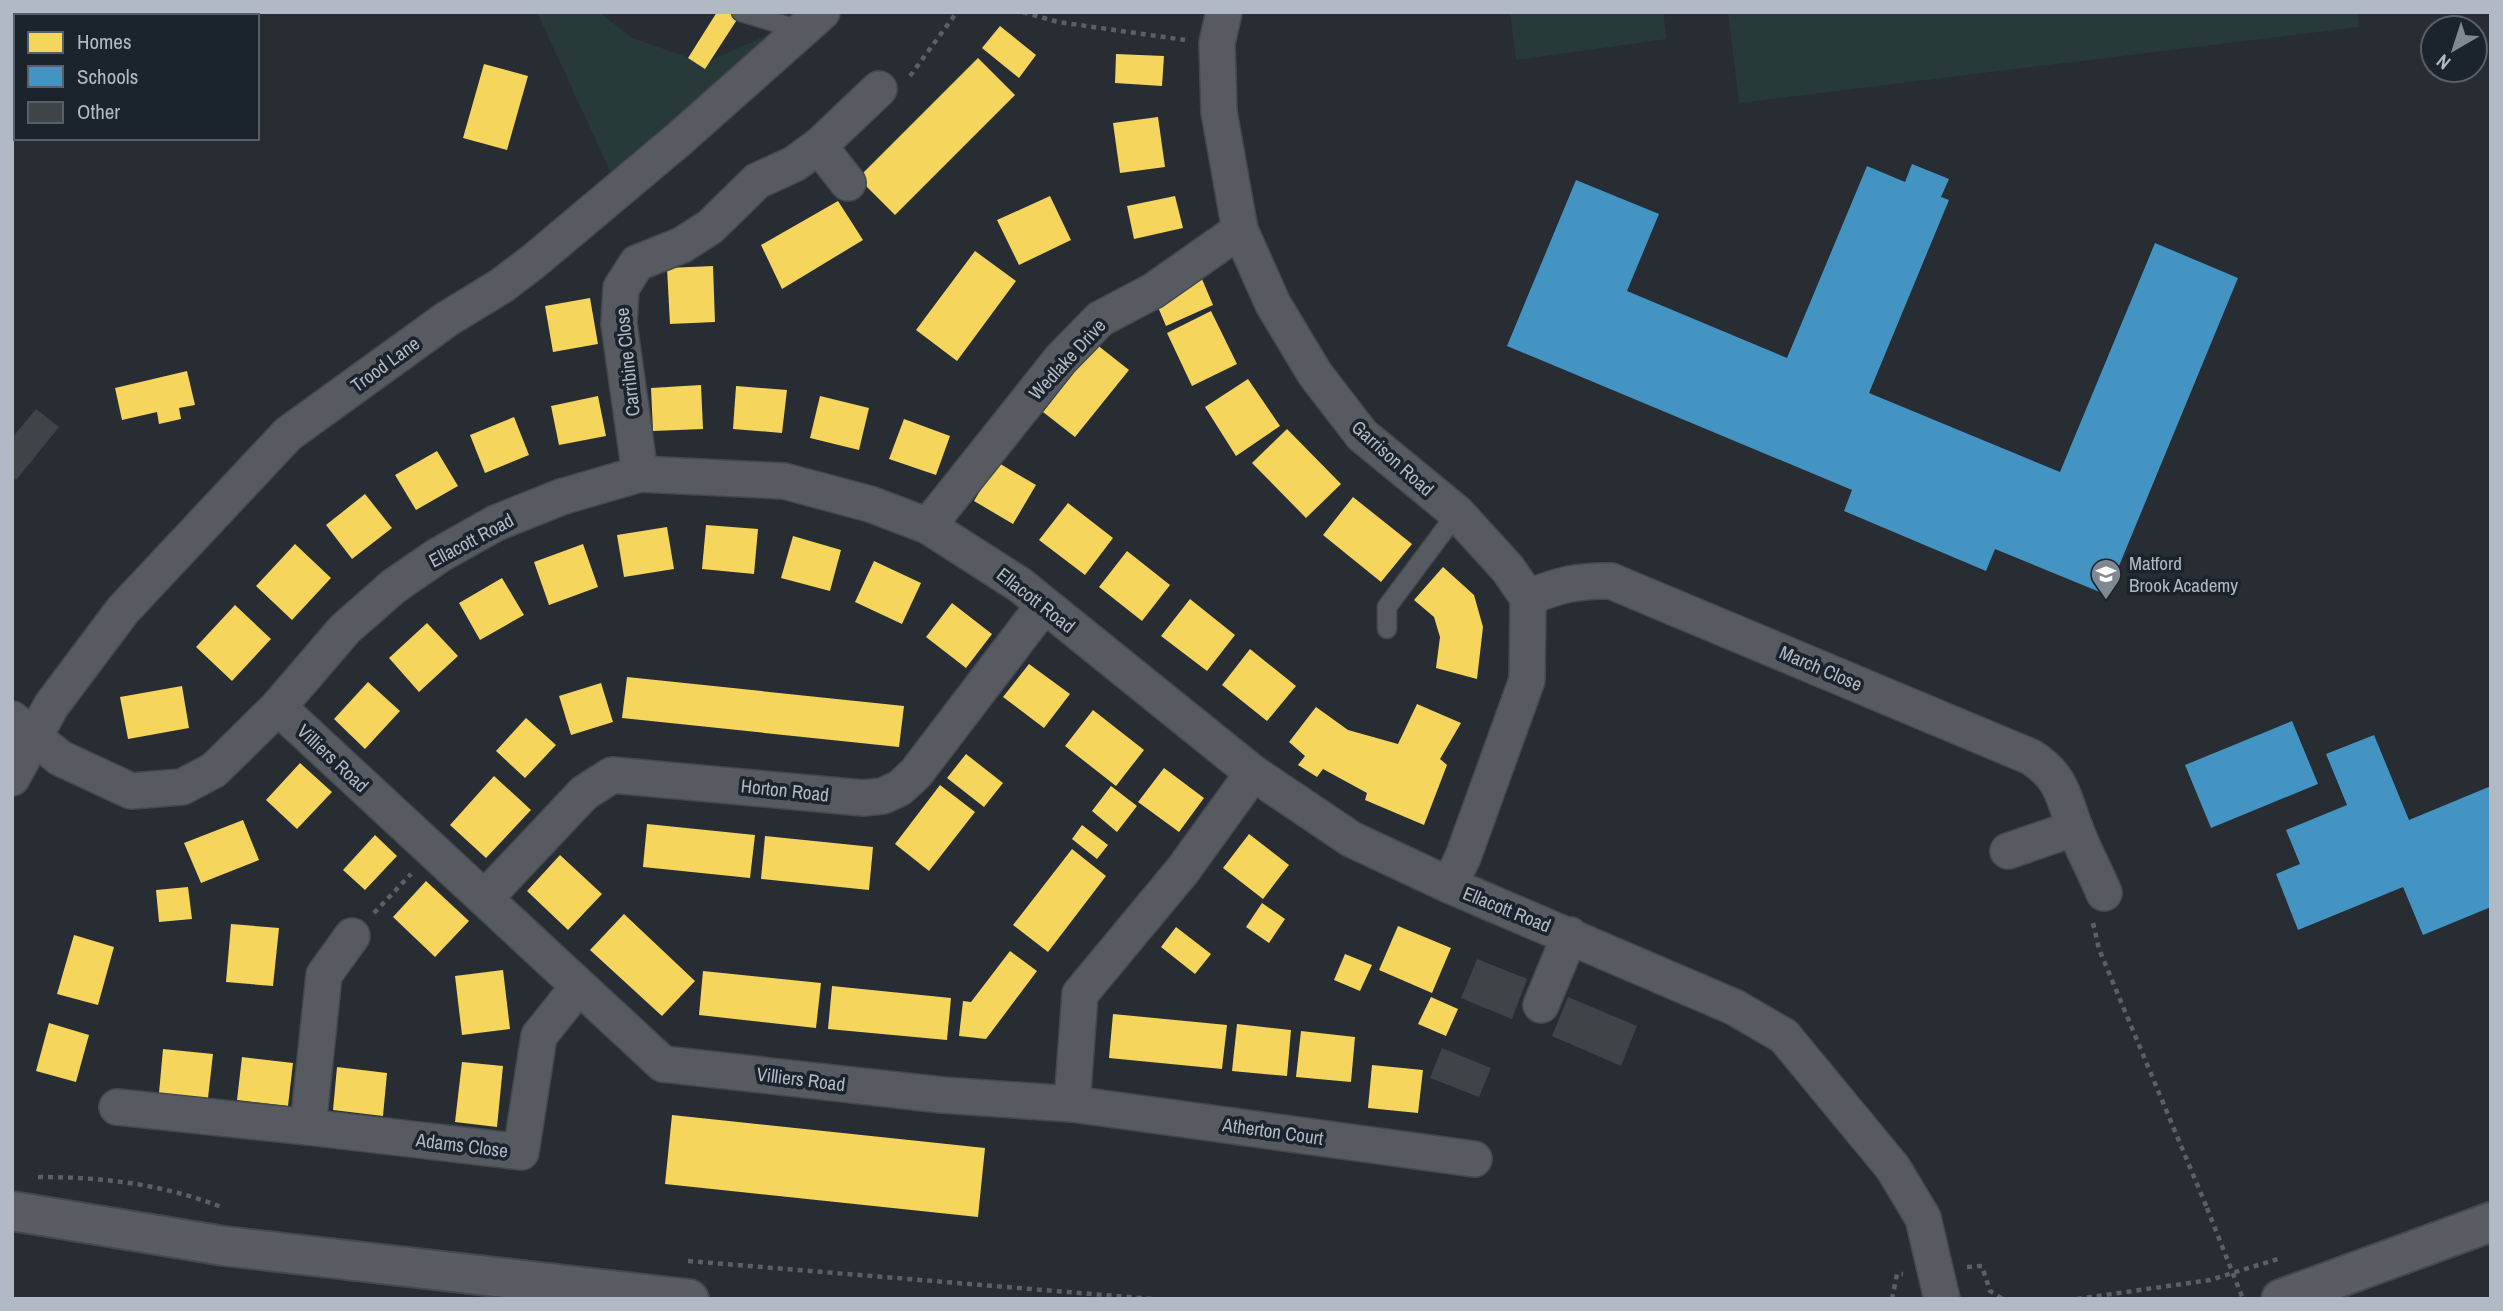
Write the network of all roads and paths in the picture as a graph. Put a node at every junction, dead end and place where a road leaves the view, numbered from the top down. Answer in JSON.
{"nodes":[{"id":1,"x":741,"y":12,"type":"edge"},
{"id":2,"x":957,"y":12,"type":"edge"},
{"id":3,"x":1023,"y":12,"type":"edge"},
{"id":4,"x":813,"y":22,"type":"edge"},
{"id":5,"x":1220,"y":28,"type":"edge"},
{"id":6,"x":879,"y":89,"type":"joint"},
{"id":7,"x":819,"y":146,"type":"junction"},
{"id":8,"x":848,"y":183,"type":"dead end"},
{"id":9,"x":1240,"y":230,"type":"junction"},
{"id":10,"x":640,"y":474,"type":"junction"},
{"id":11,"x":1457,"y":513,"type":"junction"},
{"id":12,"x":928,"y":526,"type":"junction"},
{"id":13,"x":1528,"y":598,"type":"junction"},
{"id":14,"x":1044,"y":605,"type":"junction"},
{"id":15,"x":1387,"y":629,"type":"dead end"},
{"id":16,"x":278,"y":707,"type":"junction"},
{"id":17,"x":23,"y":728,"type":"edge"},
{"id":18,"x":1253,"y":773,"type":"junction"},
{"id":19,"x":12,"y":778,"type":"edge"},
{"id":20,"x":2075,"y":828,"type":"junction"},
{"id":21,"x":433,"y":850,"type":"junction"},
{"id":22,"x":2008,"y":851,"type":"dead end"},
{"id":23,"x":1448,"y":885,"type":"junction"},
{"id":24,"x":2104,"y":893,"type":"joint"},
{"id":25,"x":486,"y":897,"type":"junction"},
{"id":26,"x":1570,"y":935,"type":"junction"},
{"id":27,"x":352,"y":936,"type":"joint"},
{"id":28,"x":578,"y":987,"type":"junction"},
{"id":29,"x":1541,"y":1005,"type":"dead end"},
{"id":30,"x":1072,"y":1104,"type":"junction"},
{"id":31,"x":117,"y":1107,"type":"dead end"},
{"id":32,"x":307,"y":1127,"type":"junction"},
{"id":33,"x":1474,"y":1159,"type":"dead end"},
{"id":34,"x":19,"y":1194,"type":"edge"},
{"id":35,"x":229,"y":1210,"type":"dead end"},
{"id":36,"x":2491,"y":1222,"type":"edge"},
{"id":37,"x":2284,"y":1257,"type":"dead end"},
{"id":38,"x":674,"y":1260,"type":"dead end"},
{"id":39,"x":689,"y":1299,"type":"edge"},
{"id":40,"x":1153,"y":1299,"type":"edge"},
{"id":41,"x":1942,"y":1299,"type":"edge"},
{"id":42,"x":2077,"y":1299,"type":"edge"},
{"id":43,"x":2243,"y":1299,"type":"edge"},
{"id":44,"x":2281,"y":1299,"type":"edge"}],
"edges":[{"from":1,"to":4,"type":"lane"},
{"from":2,"to":6,"type":"path"},
{"from":3,"to":5,"type":"path"},
{"from":4,"to":17,"type":"street","name":"Trood Lane"},
{"from":5,"to":9,"type":"street","name":"Garrison Road"},
{"from":6,"to":7,"type":"street","name":"Carribine Close"},
{"from":7,"to":8,"type":"street"},
{"from":7,"to":10,"type":"street","name":"Carribine Close"},
{"from":9,"to":11,"type":"street","name":"Garrison Road"},
{"from":9,"to":12,"type":"street","name":"Wedlake Drive"},
{"from":10,"to":12,"type":"street","name":"Ellacott Road"},
{"from":10,"to":16,"type":"street","name":"Ellacott Road"},
{"from":11,"to":13,"type":"street","name":"Garrison Road"},
{"from":11,"to":15,"type":"lane"},
{"from":12,"to":14,"type":"street","name":"Ellacott Road"},
{"from":13,"to":20,"type":"street","name":"March Close"},
{"from":13,"to":23,"type":"street"},
{"from":14,"to":18,"type":"street","name":"Ellacott Road"},
{"from":14,"to":25,"type":"street","name":"Horton Road"},
{"from":16,"to":17,"type":"street","name":"Ellacott Road"},
{"from":16,"to":21,"type":"street","name":"Villiers Road"},
{"from":17,"to":19,"type":"street","name":"Trood Lane"},
{"from":18,"to":23,"type":"street","name":"Ellacott Road"},
{"from":18,"to":30,"type":"street"},
{"from":20,"to":22,"type":"street"},
{"from":20,"to":24,"type":"street","name":"March Close"},
{"from":21,"to":25,"type":"street","name":"Villiers Road"},
{"from":21,"to":27,"type":"path"},
{"from":23,"to":26,"type":"street","name":"Ellacott Road"},
{"from":24,"to":43,"type":"path","bridge":true},
{"from":25,"to":28,"type":"street","name":"Villiers Road"},
{"from":26,"to":29,"type":"street"},
{"from":26,"to":41,"type":"street","name":"Ellacott Road"},
{"from":27,"to":32,"type":"street"},
{"from":28,"to":30,"type":"street","name":"Villiers Road"},
{"from":28,"to":32,"type":"street","name":"Adams Close"},
{"from":30,"to":33,"type":"street","name":"Atherton Court"},
{"from":31,"to":32,"type":"street","name":"Adams Close"},
{"from":34,"to":35,"type":"path"},
{"from":34,"to":39,"type":"main road"},
{"from":36,"to":44,"type":"main road"},
{"from":37,"to":42,"type":"path"},
{"from":38,"to":40,"type":"path"}]}
